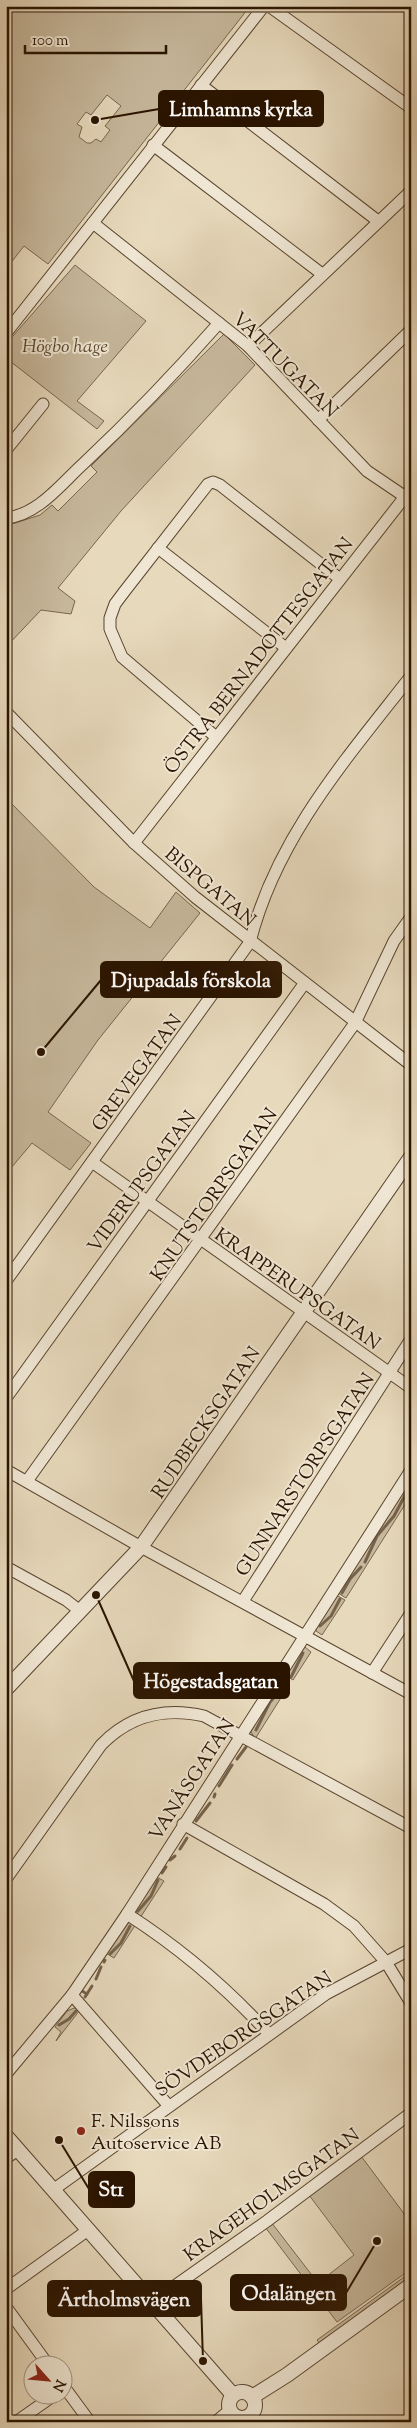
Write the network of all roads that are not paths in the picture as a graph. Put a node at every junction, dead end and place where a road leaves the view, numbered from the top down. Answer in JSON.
{"nodes":[{"id":1,"x":264,"y":6,"type":"edge"},
{"id":2,"x":269,"y":6,"type":"edge"},
{"id":3,"x":202,"y":85,"type":"junction"},
{"id":4,"x":411,"y":108,"type":"edge"},
{"id":5,"x":153,"y":145,"type":"junction"},
{"id":6,"x":411,"y":191,"type":"edge"},
{"id":7,"x":378,"y":221,"type":"junction"},
{"id":8,"x":93,"y":223,"type":"junction"},
{"id":9,"x":322,"y":274,"type":"junction"},
{"id":10,"x":219,"y":323,"type":"junction"},
{"id":11,"x":411,"y":330,"type":"edge"},
{"id":12,"x":6,"y":333,"type":"edge"},
{"id":13,"x":248,"y":346,"type":"junction"},
{"id":14,"x":43,"y":404,"type":"dead end"},
{"id":15,"x":318,"y":420,"type":"junction"},
{"id":16,"x":6,"y":450,"type":"edge"},
{"id":17,"x":407,"y":492,"type":"edge"},
{"id":18,"x":6,"y":518,"type":"edge"},
{"id":19,"x":158,"y":548,"type":"junction"},
{"id":20,"x":340,"y":579,"type":"junction"},
{"id":21,"x":286,"y":648,"type":"junction"},
{"id":22,"x":411,"y":676,"type":"edge"},
{"id":23,"x":6,"y":712,"type":"edge"},
{"id":24,"x":216,"y":737,"type":"junction"},
{"id":25,"x":134,"y":843,"type":"junction"},
{"id":26,"x":411,"y":917,"type":"edge"},
{"id":27,"x":250,"y":942,"type":"junction"},
{"id":28,"x":304,"y":984,"type":"junction"},
{"id":29,"x":355,"y":1023,"type":"junction"},
{"id":30,"x":411,"y":1066,"type":"edge"},
{"id":31,"x":411,"y":1157,"type":"edge"},
{"id":32,"x":92,"y":1162,"type":"junction"},
{"id":33,"x":148,"y":1202,"type":"junction"},
{"id":34,"x":201,"y":1241,"type":"junction"},
{"id":35,"x":6,"y":1281,"type":"edge"},
{"id":36,"x":302,"y":1312,"type":"junction"},
{"id":37,"x":411,"y":1339,"type":"edge"},
{"id":38,"x":389,"y":1374,"type":"junction"},
{"id":39,"x":411,"y":1388,"type":"edge"},
{"id":40,"x":6,"y":1398,"type":"edge"},
{"id":41,"x":6,"y":1470,"type":"edge"},
{"id":42,"x":411,"y":1470,"type":"edge"},
{"id":43,"x":27,"y":1481,"type":"junction"},
{"id":44,"x":141,"y":1547,"type":"junction"},
{"id":45,"x":6,"y":1567,"type":"edge"},
{"id":46,"x":242,"y":1602,"type":"junction"},
{"id":47,"x":80,"y":1611,"type":"junction"},
{"id":48,"x":411,"y":1613,"type":"edge"},
{"id":49,"x":304,"y":1635,"type":"junction"},
{"id":50,"x":372,"y":1673,"type":"junction"},
{"id":51,"x":6,"y":1688,"type":"edge"},
{"id":52,"x":411,"y":1694,"type":"edge"},
{"id":53,"x":240,"y":1735,"type":"junction"},
{"id":54,"x":183,"y":1824,"type":"junction"},
{"id":55,"x":411,"y":1828,"type":"edge"},
{"id":56,"x":6,"y":1879,"type":"edge"},
{"id":57,"x":127,"y":1914,"type":"junction"},
{"id":58,"x":411,"y":1949,"type":"edge"},
{"id":59,"x":386,"y":1962,"type":"junction"},
{"id":60,"x":72,"y":1995,"type":"junction"},
{"id":61,"x":411,"y":2003,"type":"edge"},
{"id":62,"x":269,"y":2034,"type":"junction"},
{"id":63,"x":6,"y":2074,"type":"edge"},
{"id":64,"x":168,"y":2105,"type":"junction"},
{"id":65,"x":411,"y":2113,"type":"edge"},
{"id":66,"x":6,"y":2136,"type":"edge"},
{"id":67,"x":12,"y":2154,"type":"edge"},
{"id":68,"x":53,"y":2190,"type":"junction"},
{"id":69,"x":88,"y":2230,"type":"junction"},
{"id":70,"x":411,"y":2285,"type":"edge"},
{"id":71,"x":6,"y":2288,"type":"edge"},
{"id":72,"x":152,"y":2302,"type":"junction"},
{"id":73,"x":6,"y":2307,"type":"edge"},
{"id":74,"x":42,"y":2356,"type":"edge"},
{"id":75,"x":233,"y":2395,"type":"junction"},
{"id":76,"x":252,"y":2397,"type":"junction"},
{"id":77,"x":72,"y":2399,"type":"edge"},
{"id":78,"x":39,"y":2406,"type":"edge"},
{"id":79,"x":230,"y":2412,"type":"junction"},
{"id":80,"x":253,"y":2418,"type":"edge"},
{"id":81,"x":16,"y":2422,"type":"edge"},
{"id":82,"x":90,"y":2422,"type":"edge"},
{"id":83,"x":218,"y":2422,"type":"edge"}],
"edges":[{"from":1,"to":3,"type":"street"},
{"from":2,"to":4,"type":"street"},
{"from":3,"to":5,"type":"street"},
{"from":3,"to":7,"type":"street"},
{"from":5,"to":8,"type":"street"},
{"from":5,"to":9,"type":"street"},
{"from":6,"to":7,"type":"street"},
{"from":7,"to":9,"type":"street"},
{"from":8,"to":10,"type":"street","name":"VATTUGATAN"},
{"from":8,"to":12,"type":"street"},
{"from":9,"to":13,"type":"street"},
{"from":10,"to":13,"type":"street","name":"VATTUGATAN"},
{"from":10,"to":18,"type":"street"},
{"from":11,"to":15,"type":"street"},
{"from":13,"to":15,"type":"street","name":"VATTUGATAN"},
{"from":14,"to":16,"type":"street"},
{"from":15,"to":17,"type":"street","name":"VATTUGATAN"},
{"from":17,"to":20,"type":"street","name":"ÖSTRA BERNADOTTESGATAN"},
{"from":19,"to":20,"type":"street"},
{"from":19,"to":21,"type":"street"},
{"from":19,"to":24,"type":"street"},
{"from":20,"to":21,"type":"street","name":"ÖSTRA BERNADOTTESGATAN"},
{"from":21,"to":24,"type":"street","name":"ÖSTRA BERNADOTTESGATAN"},
{"from":22,"to":27,"type":"street","name":"GREVEGATAN"},
{"from":23,"to":25,"type":"street","name":"BISPGATAN"},
{"from":24,"to":25,"type":"street","name":"ÖSTRA BERNADOTTESGATAN"},
{"from":25,"to":27,"type":"street","name":"BISPGATAN"},
{"from":26,"to":29,"type":"street","name":"KNUTSTORPSGATAN"},
{"from":27,"to":28,"type":"street","name":"BISPGATAN"},
{"from":27,"to":32,"type":"street","name":"GREVEGATAN"},
{"from":28,"to":29,"type":"street","name":"BISPGATAN"},
{"from":28,"to":33,"type":"street","name":"VIDERUPSGATAN"},
{"from":29,"to":30,"type":"street","name":"BISPGATAN"},
{"from":29,"to":34,"type":"street","name":"KNUTSTORPSGATAN"},
{"from":31,"to":36,"type":"street","name":"RUDBECKSGATAN"},
{"from":32,"to":33,"type":"street","name":"KRAPPERUPSGATAN"},
{"from":32,"to":35,"type":"street","name":"GREVEGATAN"},
{"from":33,"to":34,"type":"street","name":"KRAPPERUPSGATAN"},
{"from":33,"to":40,"type":"street","name":"VIDERUPSGATAN"},
{"from":34,"to":36,"type":"street","name":"KRAPPERUPSGATAN"},
{"from":34,"to":43,"type":"street","name":"KNUTSTORPSGATAN"},
{"from":36,"to":38,"type":"street","name":"KRAPPERUPSGATAN"},
{"from":36,"to":44,"type":"street","name":"RUDBECKSGATAN"},
{"from":37,"to":38,"type":"street","name":"GUNNARSTORPSGATAN"},
{"from":38,"to":39,"type":"street","name":"KRAPPERUPSGATAN"},
{"from":38,"to":46,"type":"street","name":"GUNNARSTORPSGATAN"},
{"from":41,"to":43,"type":"street"},
{"from":42,"to":49,"type":"street","name":"VANÅSGATAN"},
{"from":43,"to":44,"type":"street"},
{"from":44,"to":46,"type":"street"},
{"from":44,"to":47,"type":"street","name":"RUDBECKSGATAN"},
{"from":45,"to":47,"type":"street"},
{"from":46,"to":49,"type":"street"},
{"from":47,"to":51,"type":"street","name":"RUDBECKSGATAN"},
{"from":48,"to":50,"type":"street"},
{"from":49,"to":50,"type":"street"},
{"from":49,"to":53,"type":"street","name":"VANÅSGATAN"},
{"from":50,"to":52,"type":"street"},
{"from":53,"to":54,"type":"street","name":"VANÅSGATAN"},
{"from":53,"to":55,"type":"street"},
{"from":53,"to":56,"type":"street"},
{"from":54,"to":57,"type":"street","name":"VANÅSGATAN"},
{"from":54,"to":59,"type":"street"},
{"from":57,"to":60,"type":"street","name":"VANÅSGATAN"},
{"from":57,"to":62,"type":"street"},
{"from":58,"to":59,"type":"street","name":"SÖVDEBORGSGATAN"},
{"from":59,"to":61,"type":"street"},
{"from":59,"to":62,"type":"street","name":"SÖVDEBORGSGATAN"},
{"from":60,"to":63,"type":"street","name":"VANÅSGATAN"},
{"from":60,"to":64,"type":"street"},
{"from":62,"to":64,"type":"street","name":"SÖVDEBORGSGATAN"},
{"from":64,"to":68,"type":"street","name":"SÖVDEBORGSGATAN"},
{"from":65,"to":72,"type":"street","name":"KRAGEHOLMSGATAN"},
{"from":66,"to":67,"type":"street"},
{"from":67,"to":68,"type":"street"},
{"from":68,"to":69,"type":"street"},
{"from":69,"to":71,"type":"street"},
{"from":69,"to":72,"type":"street"},
{"from":70,"to":76,"type":"street"},
{"from":72,"to":75,"type":"street"},
{"from":73,"to":74,"type":"street"},
{"from":75,"to":76,"type":"street"},
{"from":75,"to":79,"type":"street"},
{"from":76,"to":80,"type":"street"},
{"from":77,"to":82,"type":"street"},
{"from":78,"to":81,"type":"street"},
{"from":79,"to":80,"type":"street"},
{"from":79,"to":83,"type":"street"}]}
